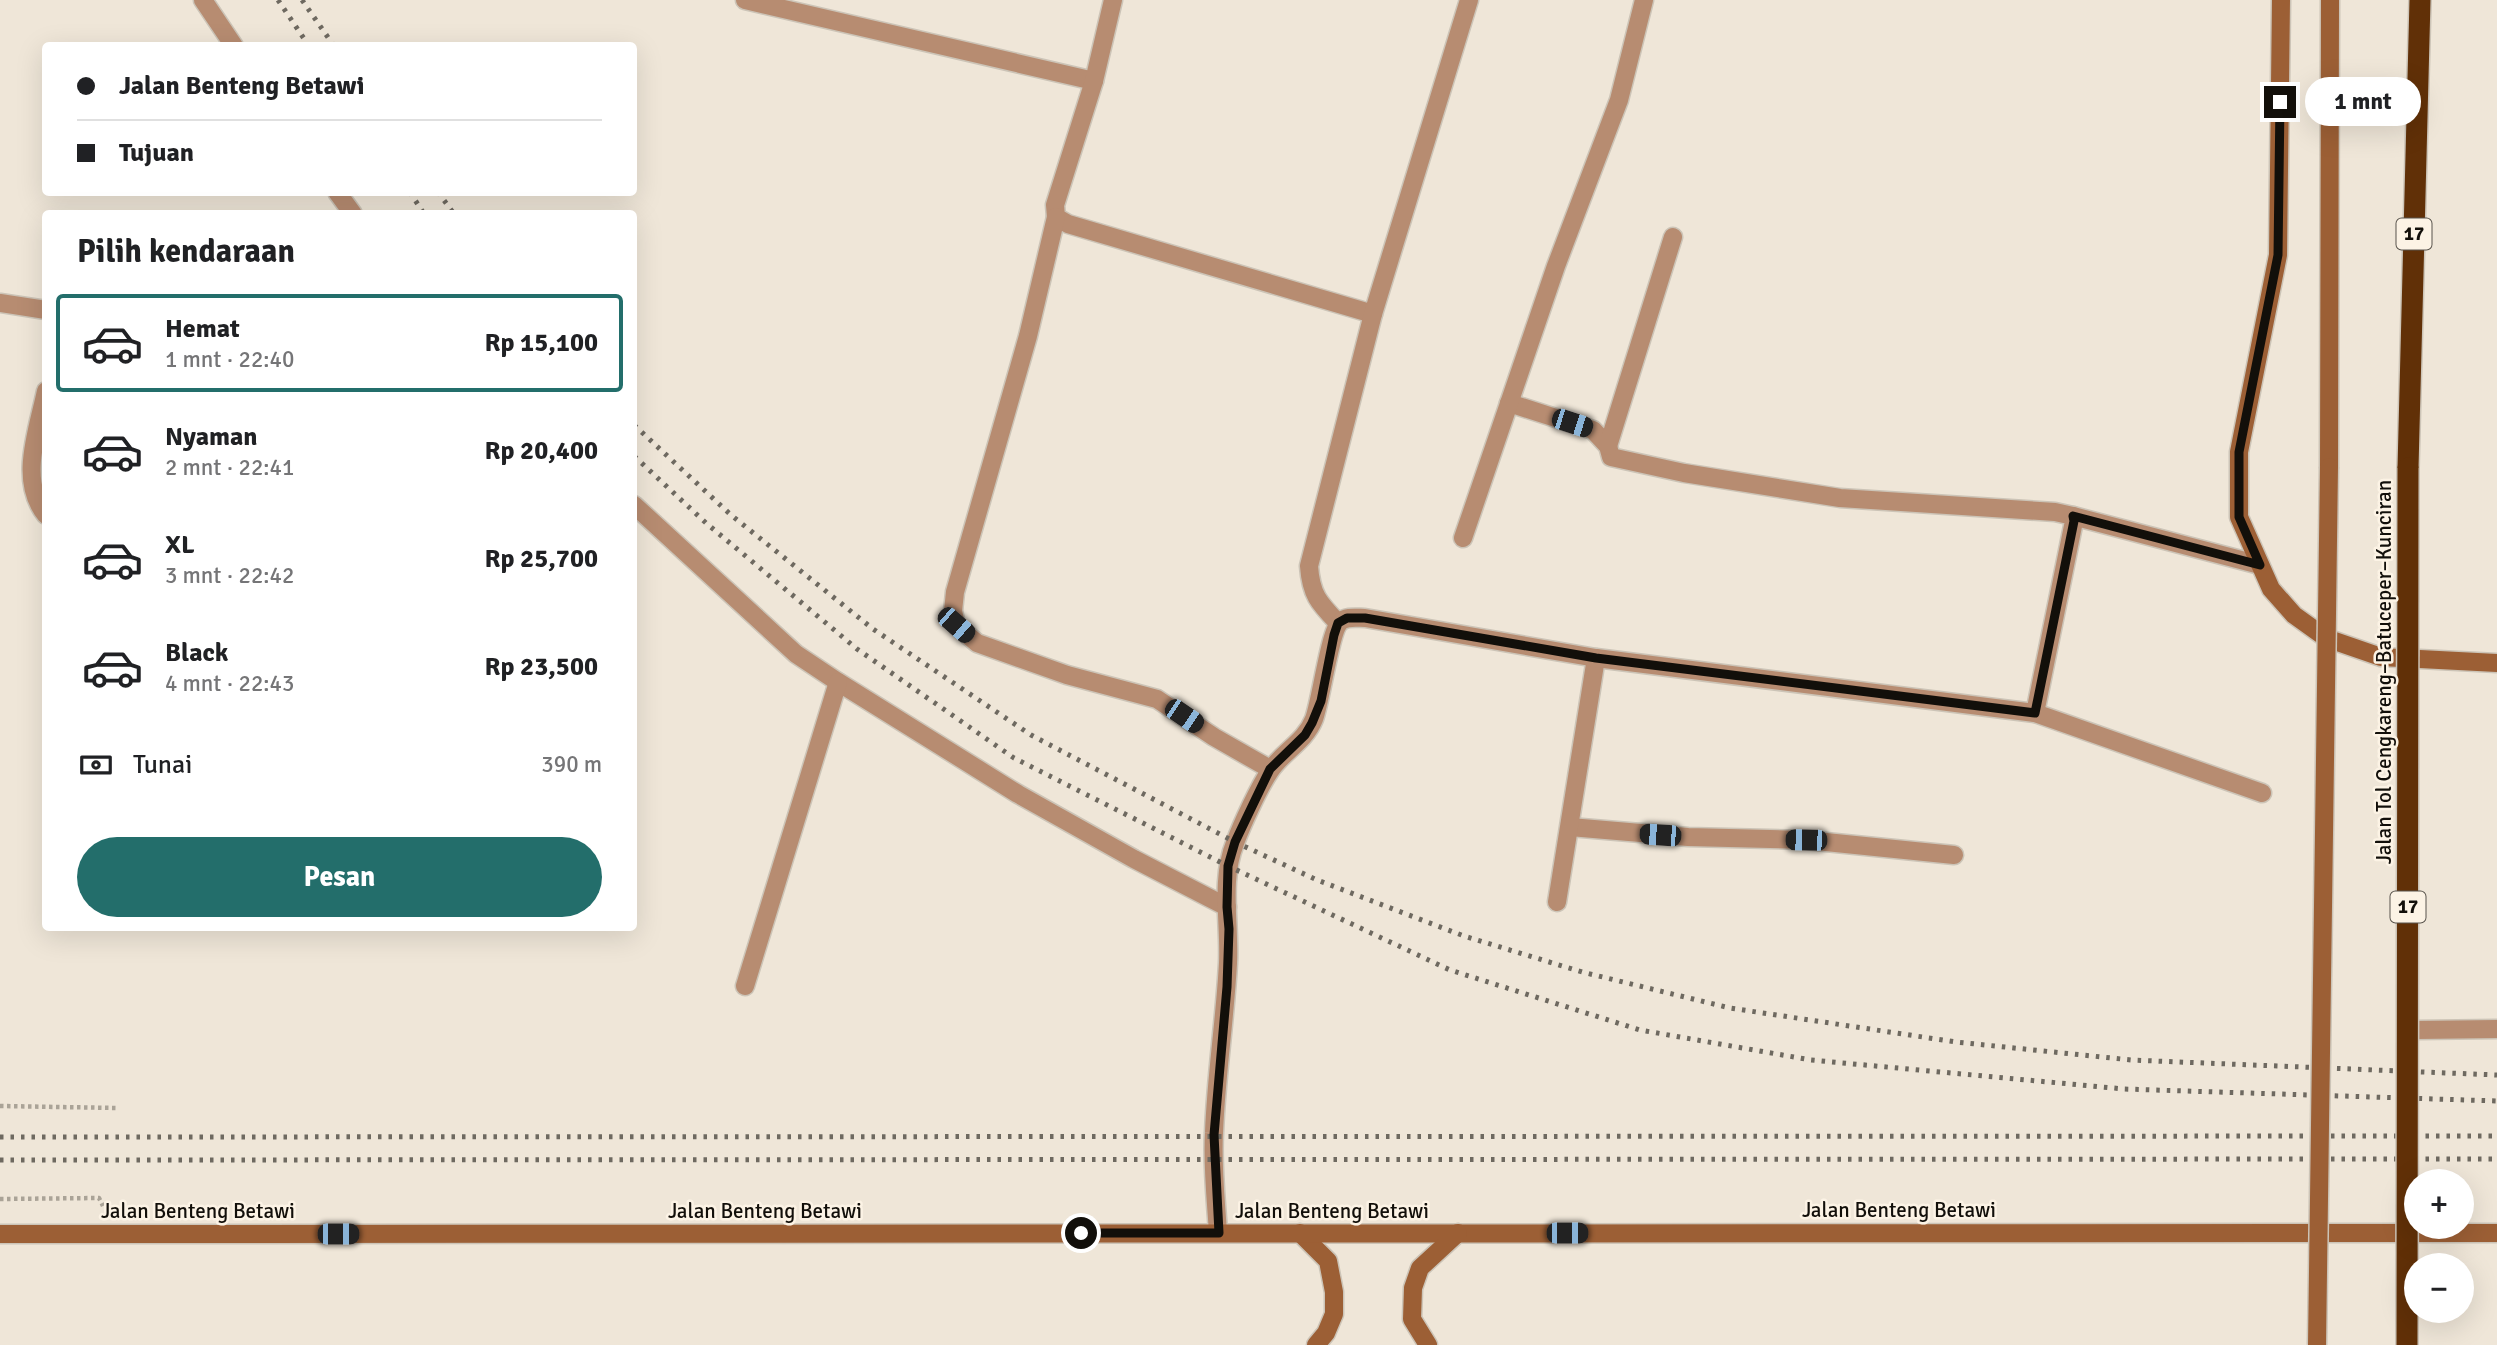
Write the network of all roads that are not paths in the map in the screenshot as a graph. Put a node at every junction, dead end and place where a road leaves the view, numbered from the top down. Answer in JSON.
{"nodes":[{"id":1,"x":203,"y":0,"type":"edge"},
{"id":2,"x":745,"y":0,"type":"edge"},
{"id":3,"x":1113,"y":0,"type":"edge"},
{"id":4,"x":1469,"y":0,"type":"edge"},
{"id":5,"x":1644,"y":0,"type":"edge"},
{"id":6,"x":2281,"y":0,"type":"edge"},
{"id":7,"x":2330,"y":0,"type":"edge"},
{"id":8,"x":2420,"y":0,"type":"edge"},
{"id":9,"x":231,"y":42,"type":"edge"},
{"id":10,"x":1094,"y":82,"type":"junction"},
{"id":11,"x":1056,"y":217,"type":"junction"},
{"id":12,"x":1673,"y":237,"type":"dead end"},
{"id":13,"x":0,"y":303,"type":"edge"},
{"id":14,"x":42,"y":309,"type":"edge"},
{"id":15,"x":1373,"y":314,"type":"junction"},
{"id":16,"x":1509,"y":403,"type":"junction"},
{"id":17,"x":42,"y":411,"type":"edge"},
{"id":18,"x":1608,"y":446,"type":"junction"},
{"id":19,"x":637,"y":508,"type":"edge"},
{"id":20,"x":42,"y":511,"type":"edge"},
{"id":21,"x":2073,"y":516,"type":"junction"},
{"id":22,"x":1462,"y":538,"type":"dead end"},
{"id":23,"x":2260,"y":565,"type":"junction"},
{"id":24,"x":1338,"y":623,"type":"junction"},
{"id":25,"x":1596,"y":658,"type":"junction"},
{"id":26,"x":2497,"y":663,"type":"edge"},
{"id":27,"x":838,"y":682,"type":"junction"},
{"id":28,"x":2035,"y":713,"type":"junction"},
{"id":29,"x":1270,"y":769,"type":"junction"},
{"id":30,"x":2262,"y":793,"type":"dead end"},
{"id":31,"x":1570,"y":827,"type":"junction"},
{"id":32,"x":1954,"y":855,"type":"dead end"},
{"id":33,"x":1556,"y":902,"type":"dead end"},
{"id":34,"x":1227,"y":907,"type":"junction"},
{"id":35,"x":745,"y":986,"type":"dead end"},
{"id":36,"x":2497,"y":1029,"type":"edge"},
{"id":37,"x":2417,"y":1030,"type":"dead end"},
{"id":38,"x":1219,"y":1233,"type":"junction"},
{"id":39,"x":1300,"y":1233,"type":"junction"},
{"id":40,"x":1458,"y":1233,"type":"junction"},
{"id":41,"x":2497,"y":1233,"type":"edge"},
{"id":42,"x":0,"y":1234,"type":"edge"},
{"id":43,"x":1316,"y":1345,"type":"edge"},
{"id":44,"x":1428,"y":1345,"type":"edge"},
{"id":45,"x":2317,"y":1345,"type":"edge"},
{"id":46,"x":2407,"y":1345,"type":"edge"}],
"edges":[{"from":1,"to":9,"type":"street"},
{"from":2,"to":10,"type":"street"},
{"from":3,"to":10,"type":"street"},
{"from":4,"to":15,"type":"street"},
{"from":5,"to":16,"type":"street"},
{"from":6,"to":23,"type":"main road"},
{"from":7,"to":45,"type":"main road","bridge":true},
{"from":8,"to":46,"type":"highway","name":"Jalan Tol Cengkareng–Batuceper–Kunciran","number":"17","bridge":true},
{"from":10,"to":11,"type":"street"},
{"from":11,"to":15,"type":"street"},
{"from":11,"to":29,"type":"street"},
{"from":12,"to":18,"type":"street"},
{"from":13,"to":14,"type":"street"},
{"from":15,"to":24,"type":"street"},
{"from":16,"to":18,"type":"street"},
{"from":16,"to":22,"type":"street"},
{"from":17,"to":20,"type":"street"},
{"from":18,"to":21,"type":"street"},
{"from":19,"to":27,"type":"street"},
{"from":21,"to":23,"type":"street"},
{"from":21,"to":28,"type":"street"},
{"from":23,"to":26,"type":"main road"},
{"from":24,"to":25,"type":"street"},
{"from":24,"to":29,"type":"street"},
{"from":25,"to":28,"type":"street"},
{"from":25,"to":31,"type":"street"},
{"from":27,"to":34,"type":"street"},
{"from":27,"to":35,"type":"street"},
{"from":28,"to":30,"type":"street"},
{"from":29,"to":34,"type":"street"},
{"from":31,"to":32,"type":"street"},
{"from":31,"to":33,"type":"street"},
{"from":34,"to":38,"type":"street"},
{"from":36,"to":37,"type":"street"},
{"from":38,"to":39,"type":"main road","name":"Jalan Benteng Betawi"},
{"from":38,"to":42,"type":"main road","name":"Jalan Benteng Betawi"},
{"from":39,"to":40,"type":"main road","name":"Jalan Benteng Betawi"},
{"from":39,"to":43,"type":"main road"},
{"from":40,"to":41,"type":"main road","name":"Jalan Benteng Betawi"},
{"from":40,"to":44,"type":"main road"}]}
